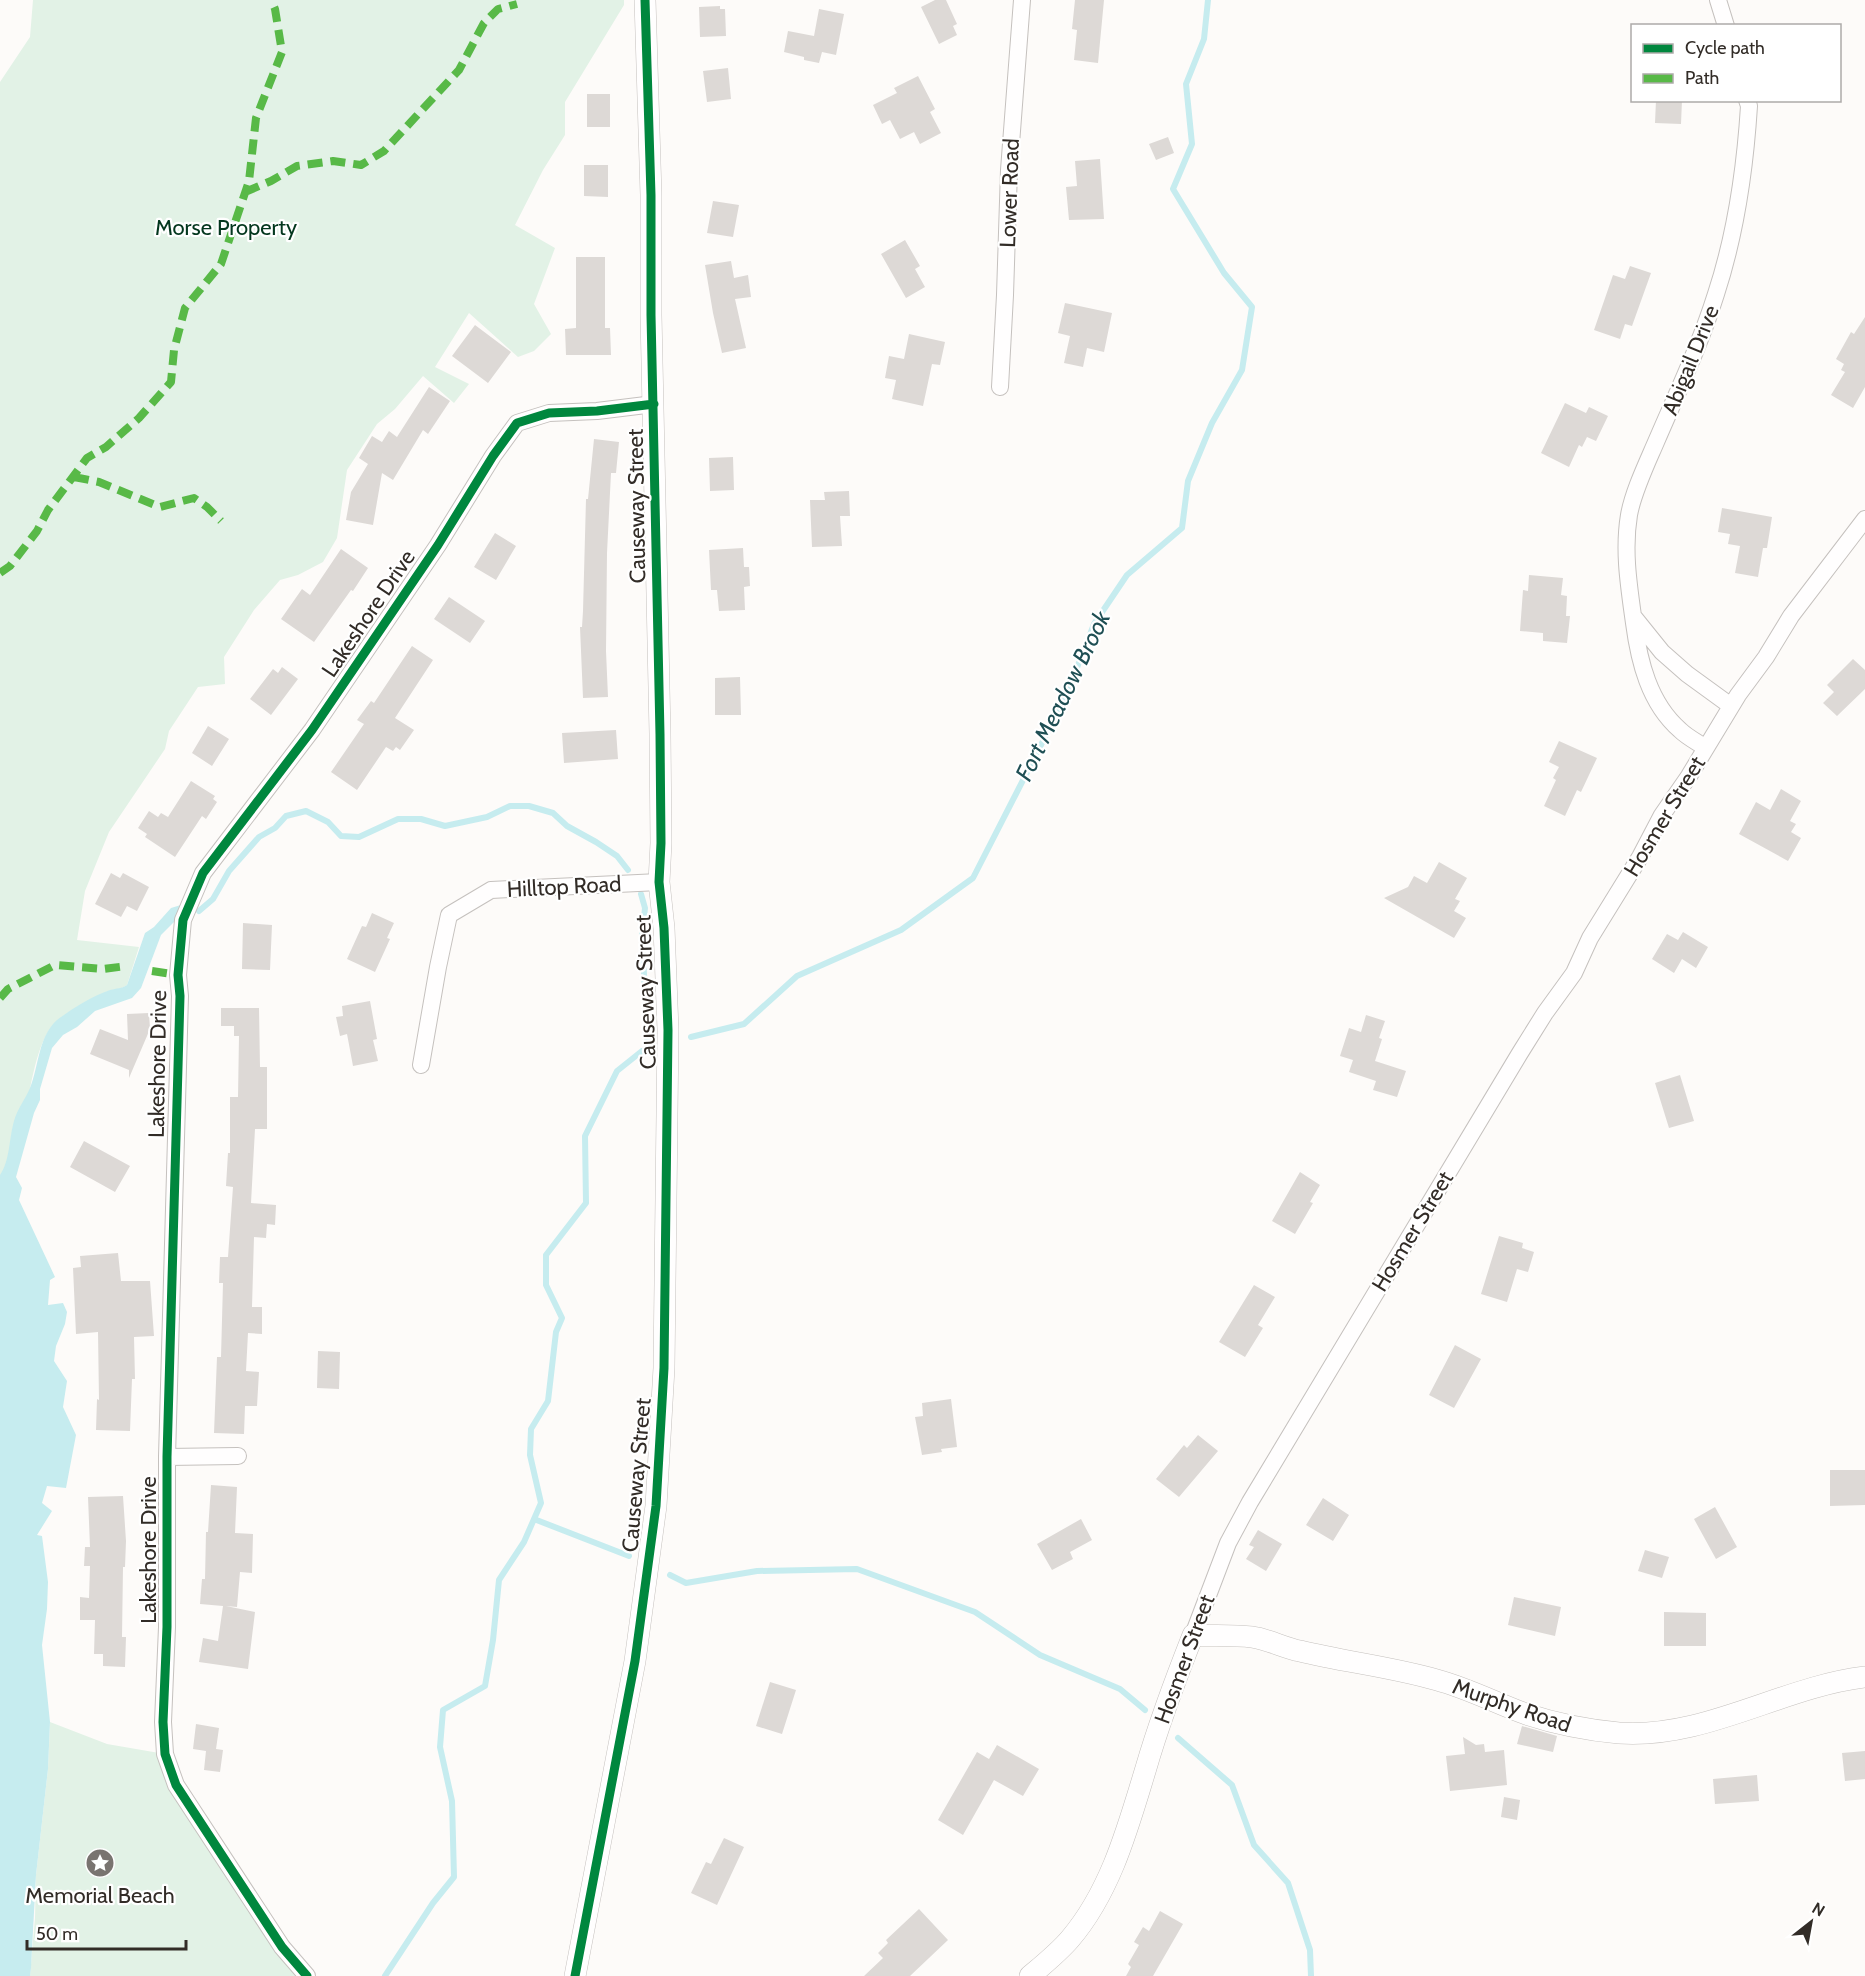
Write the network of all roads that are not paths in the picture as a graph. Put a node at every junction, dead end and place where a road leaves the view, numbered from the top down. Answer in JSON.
{"nodes":[{"id":1,"x":645,"y":0,"type":"edge"},
{"id":2,"x":1022,"y":0,"type":"edge"},
{"id":3,"x":1718,"y":0,"type":"edge"},
{"id":4,"x":1724,"y":24,"type":"edge"},
{"id":5,"x":1748,"y":102,"type":"edge"},
{"id":6,"x":1000,"y":387,"type":"dead end"},
{"id":7,"x":654,"y":404,"type":"junction"},
{"id":8,"x":1865,"y":519,"type":"edge"},
{"id":9,"x":1633,"y":616,"type":"junction"},
{"id":10,"x":1731,"y":706,"type":"junction"},
{"id":11,"x":1706,"y":748,"type":"junction"},
{"id":12,"x":659,"y":882,"type":"junction"},
{"id":13,"x":421,"y":1065,"type":"dead end"},
{"id":14,"x":238,"y":1456,"type":"dead end"},
{"id":15,"x":167,"y":1457,"type":"junction"},
{"id":16,"x":1193,"y":1635,"type":"junction"},
{"id":17,"x":1865,"y":1677,"type":"edge"},
{"id":18,"x":308,"y":1976,"type":"edge"},
{"id":19,"x":575,"y":1976,"type":"edge"},
{"id":20,"x":1030,"y":1976,"type":"edge"}],
"edges":[{"from":1,"to":7,"type":"street","name":"Causeway Street"},
{"from":2,"to":6,"type":"street","name":"Lower Road"},
{"from":3,"to":4,"type":"street"},
{"from":5,"to":9,"type":"street","name":"Abigail Drive"},
{"from":7,"to":12,"type":"street","name":"Causeway Street"},
{"from":7,"to":15,"type":"street","name":"Lakeshore Drive"},
{"from":8,"to":10,"type":"street","name":"Hosmer Street"},
{"from":9,"to":10,"type":"street","name":"Abigail Drive"},
{"from":9,"to":11,"type":"street","name":"Abigail Drive"},
{"from":10,"to":11,"type":"street","name":"Hosmer Street"},
{"from":11,"to":16,"type":"street","name":"Hosmer Street"},
{"from":12,"to":13,"type":"street","name":"Hilltop Road"},
{"from":12,"to":19,"type":"street","name":"Causeway Street"},
{"from":14,"to":15,"type":"street"},
{"from":15,"to":18,"type":"street","name":"Lakeshore Drive"},
{"from":16,"to":17,"type":"street","name":"Murphy Road"},
{"from":16,"to":20,"type":"street","name":"Hosmer Street"}]}
